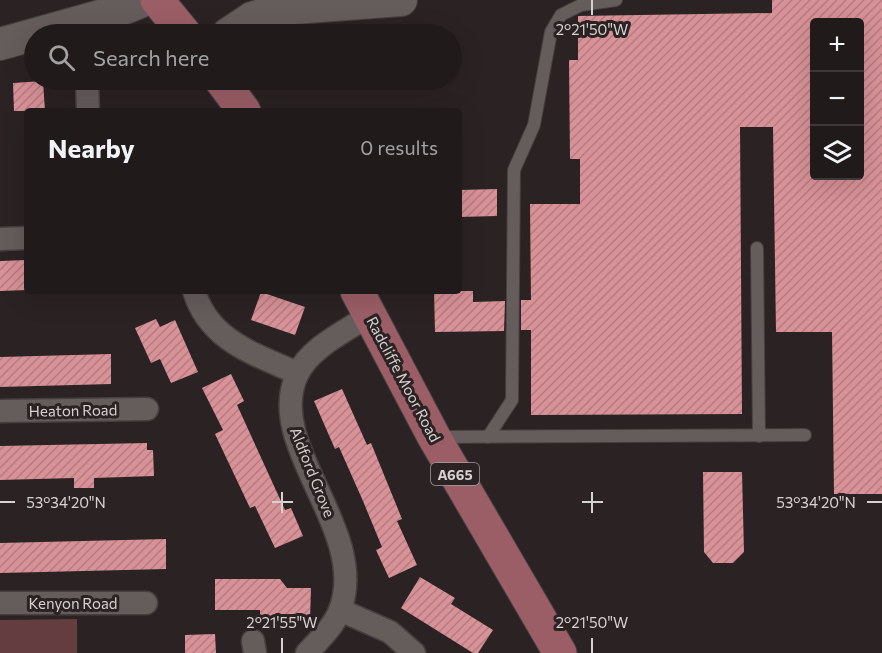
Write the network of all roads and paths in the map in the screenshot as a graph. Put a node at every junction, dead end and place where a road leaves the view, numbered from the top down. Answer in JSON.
{"nodes":[{"id":1,"x":145,"y":0,"type":"edge"},
{"id":2,"x":157,"y":0,"type":"edge"},
{"id":3,"x":395,"y":0,"type":"edge"},
{"id":4,"x":616,"y":0,"type":"edge"},
{"id":5,"x":91,"y":10,"type":"edge"},
{"id":6,"x":54,"y":24,"type":"edge"},
{"id":7,"x":177,"y":24,"type":"edge"},
{"id":8,"x":243,"y":24,"type":"edge"},
{"id":9,"x":24,"y":35,"type":"edge"},
{"id":10,"x":0,"y":44,"type":"edge"},
{"id":11,"x":87,"y":90,"type":"edge"},
{"id":12,"x":228,"y":90,"type":"edge"},
{"id":13,"x":88,"y":108,"type":"edge"},
{"id":14,"x":242,"y":108,"type":"edge"},
{"id":15,"x":24,"y":238,"type":"edge"},
{"id":16,"x":0,"y":239,"type":"edge"},
{"id":17,"x":757,"y":248,"type":"dead end"},
{"id":18,"x":195,"y":294,"type":"edge"},
{"id":19,"x":364,"y":303,"type":"edge"},
{"id":20,"x":297,"y":373,"type":"junction"},
{"id":21,"x":147,"y":409,"type":"dead end"},
{"id":22,"x":0,"y":411,"type":"edge"},
{"id":23,"x":805,"y":435,"type":"dead end"},
{"id":24,"x":759,"y":436,"type":"junction"},
{"id":25,"x":434,"y":437,"type":"junction"},
{"id":26,"x":488,"y":437,"type":"junction"},
{"id":27,"x":0,"y":603,"type":"edge"},
{"id":28,"x":146,"y":603,"type":"dead end"},
{"id":29,"x":340,"y":610,"type":"junction"},
{"id":30,"x":307,"y":653,"type":"edge"},
{"id":31,"x":414,"y":653,"type":"edge"},
{"id":32,"x":560,"y":653,"type":"edge"}],
"edges":[{"from":1,"to":5,"type":"street"},
{"from":2,"to":7,"type":"main road"},
{"from":3,"to":8,"type":"street"},
{"from":4,"to":26,"type":"lane"},
{"from":5,"to":6,"type":"street"},
{"from":9,"to":10,"type":"street"},
{"from":11,"to":13,"type":"street"},
{"from":12,"to":14,"type":"main road"},
{"from":15,"to":16,"type":"street"},
{"from":17,"to":24,"type":"lane"},
{"from":18,"to":20,"type":"street"},
{"from":19,"to":20,"type":"street"},
{"from":19,"to":25,"type":"main road","name":"Radcliffe Moor Road","number":"A665"},
{"from":20,"to":29,"type":"street","name":"Aldford Grove"},
{"from":21,"to":22,"type":"street","name":"Heaton Road"},
{"from":23,"to":24,"type":"lane"},
{"from":24,"to":26,"type":"lane"},
{"from":25,"to":26,"type":"lane"},
{"from":25,"to":32,"type":"main road","name":"Radcliffe Moor Road","number":"A665"},
{"from":27,"to":28,"type":"street","name":"Kenyon Road"},
{"from":29,"to":30,"type":"street","name":"Aldford Grove"},
{"from":29,"to":31,"type":"street"}]}
